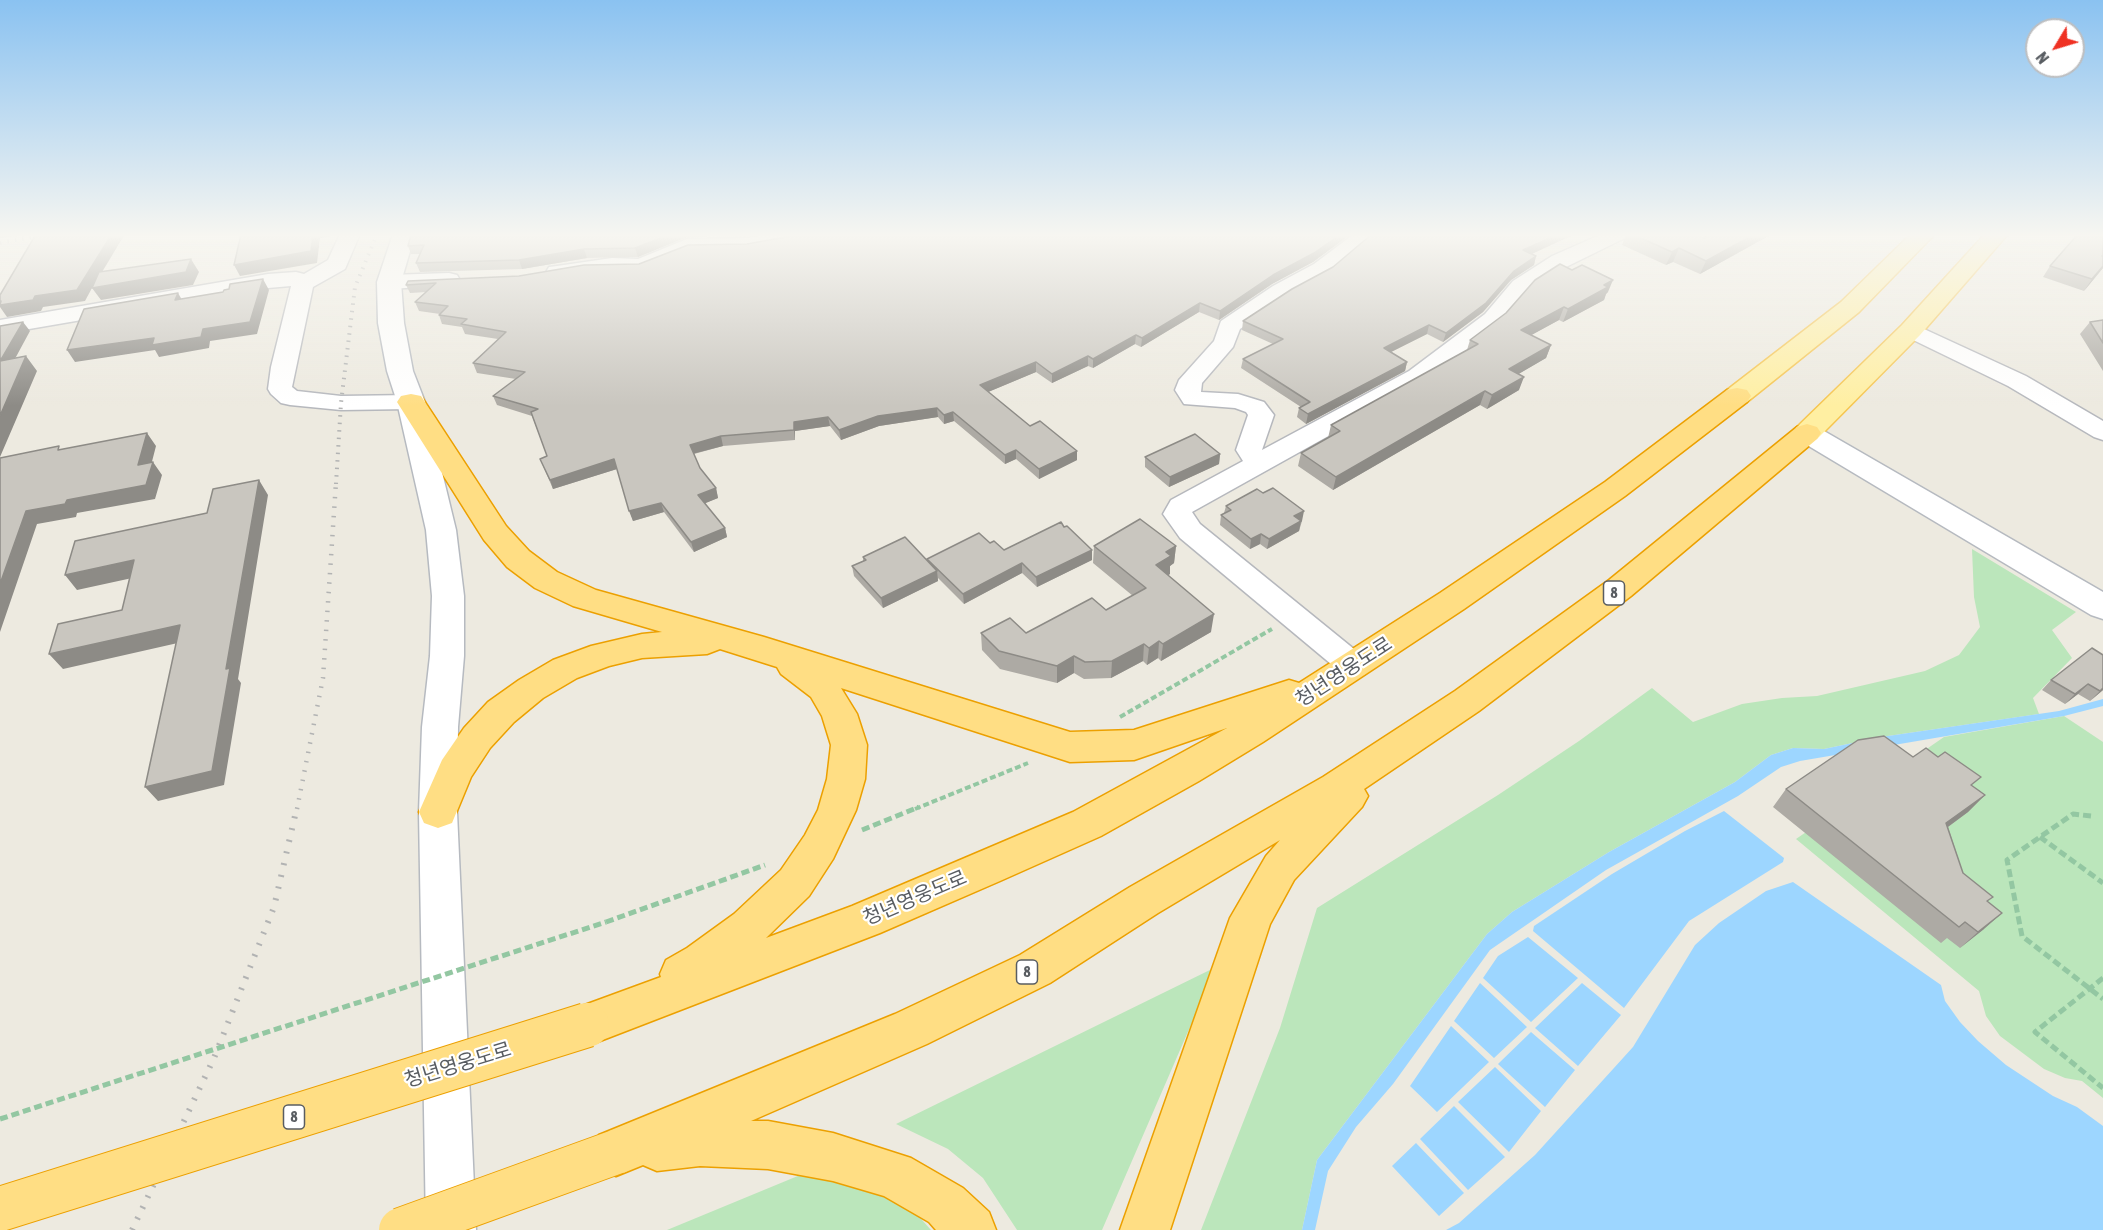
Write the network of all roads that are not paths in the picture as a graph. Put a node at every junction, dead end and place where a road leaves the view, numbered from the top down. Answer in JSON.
{"nodes":[{"id":1,"x":211,"y":291,"type":"edge"},
{"id":2,"x":301,"y":291,"type":"edge"},
{"id":3,"x":390,"y":291,"type":"edge"},
{"id":4,"x":1280,"y":291,"type":"edge"},
{"id":5,"x":1517,"y":291,"type":"edge"},
{"id":6,"x":1866,"y":291,"type":"edge"},
{"id":7,"x":1946,"y":291,"type":"edge"},
{"id":8,"x":0,"y":327,"type":"edge"},
{"id":9,"x":1911,"y":330,"type":"junction"},
{"id":10,"x":1737,"y":396,"type":"joint"},
{"id":11,"x":411,"y":402,"type":"junction"},
{"id":12,"x":2103,"y":432,"type":"edge"},
{"id":13,"x":1807,"y":433,"type":"junction"},
{"id":14,"x":1259,"y":465,"type":"junction"},
{"id":15,"x":2103,"y":607,"type":"edge"},
{"id":16,"x":764,"y":650,"type":"junction"},
{"id":17,"x":1347,"y":671,"type":"junction"},
{"id":18,"x":1410,"y":739,"type":"junction"},
{"id":19,"x":438,"y":812,"type":"junction"},
{"id":20,"x":587,"y":1025,"type":"junction"},
{"id":21,"x":616,"y":1152,"type":"junction"},
{"id":22,"x":0,"y":1209,"type":"edge"},
{"id":23,"x":401,"y":1230,"type":"edge"},
{"id":24,"x":451,"y":1230,"type":"edge"},
{"id":25,"x":971,"y":1230,"type":"edge"},
{"id":26,"x":1145,"y":1230,"type":"edge"}],
"edges":[{"from":1,"to":8,"type":"street"},
{"from":2,"to":11,"type":"street"},
{"from":3,"to":11,"type":"main road"},
{"from":4,"to":14,"type":"street"},
{"from":5,"to":14,"type":"street"},
{"from":6,"to":10,"type":"main road","number":"8"},
{"from":7,"to":9,"type":"main road","number":"8"},
{"from":9,"to":12,"type":"street"},
{"from":9,"to":13,"type":"main road","number":"8"},
{"from":10,"to":17,"type":"highway","name":"청년영웅도로","number":"8"},
{"from":11,"to":16,"type":"highway"},
{"from":11,"to":19,"type":"main road"},
{"from":13,"to":15,"type":"main road"},
{"from":13,"to":18,"type":"highway","number":"8"},
{"from":14,"to":17,"type":"street"},
{"from":16,"to":17,"type":"highway"},
{"from":16,"to":19,"type":"highway"},
{"from":16,"to":20,"type":"highway"},
{"from":17,"to":20,"type":"highway","name":"청년영웅도로","number":"8"},
{"from":18,"to":21,"type":"highway","number":"8"},
{"from":18,"to":26,"type":"highway"},
{"from":19,"to":24,"type":"main road"},
{"from":20,"to":22,"type":"highway","name":"청년영웅도로","number":"8","bridge":true},
{"from":21,"to":23,"type":"highway","number":"8","bridge":true},
{"from":21,"to":25,"type":"highway"}]}
